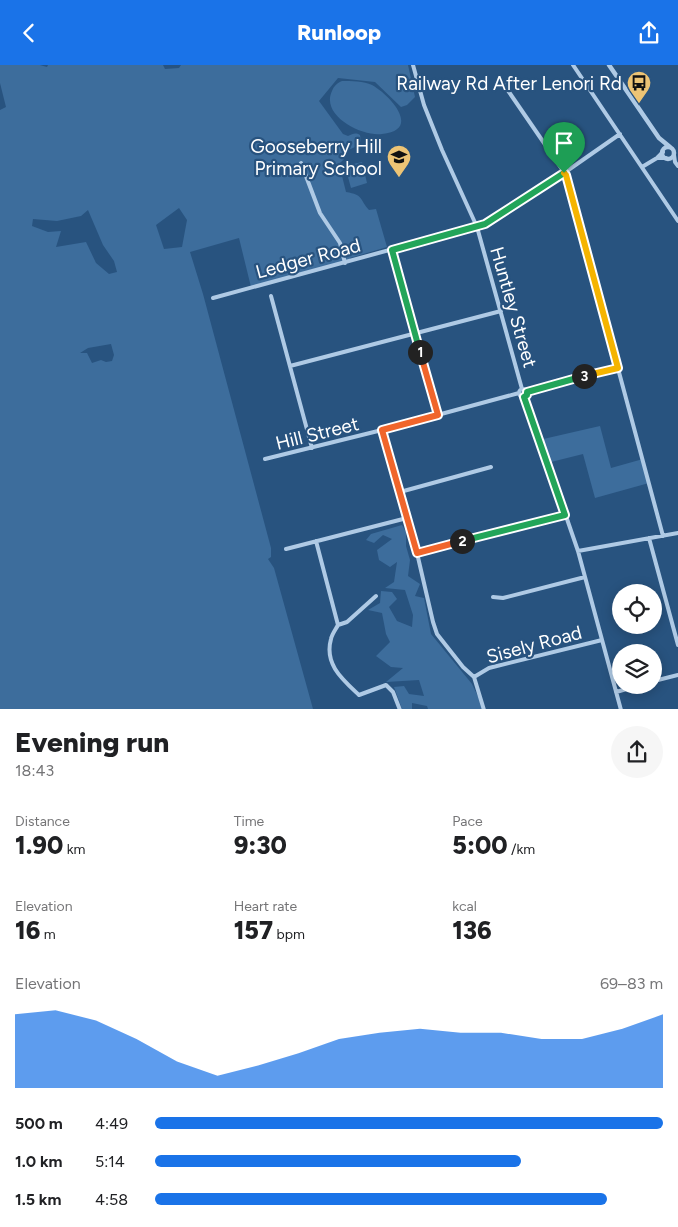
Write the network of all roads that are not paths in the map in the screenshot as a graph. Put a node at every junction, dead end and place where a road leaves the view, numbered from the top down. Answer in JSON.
{"nodes":[{"id":1,"x":413,"y":65,"type":"edge"},
{"id":2,"x":573,"y":65,"type":"edge"},
{"id":3,"x":609,"y":65,"type":"edge"},
{"id":4,"x":500,"y":79,"type":"dead end"},
{"id":5,"x":620,"y":134,"type":"junction"},
{"id":6,"x":659,"y":138,"type":"junction"},
{"id":7,"x":671,"y":147,"type":"junction"},
{"id":8,"x":678,"y":147,"type":"edge"},
{"id":9,"x":663,"y":151,"type":"junction"},
{"id":10,"x":671,"y":156,"type":"junction"},
{"id":11,"x":657,"y":158,"type":"junction"},
{"id":12,"x":302,"y":163,"type":"dead end"},
{"id":13,"x":677,"y":164,"type":"edge"},
{"id":14,"x":642,"y":167,"type":"junction"},
{"id":15,"x":564,"y":173,"type":"junction"},
{"id":16,"x":678,"y":221,"type":"edge"},
{"id":17,"x":477,"y":227,"type":"junction"},
{"id":18,"x":392,"y":250,"type":"junction"},
{"id":19,"x":344,"y":263,"type":"junction"},
{"id":20,"x":271,"y":296,"type":"dead end"},
{"id":21,"x":213,"y":298,"type":"dead end"},
{"id":22,"x":501,"y":311,"type":"junction"},
{"id":23,"x":415,"y":333,"type":"junction"},
{"id":24,"x":290,"y":366,"type":"junction"},
{"id":25,"x":618,"y":368,"type":"junction"},
{"id":26,"x":522,"y":389,"type":"junction"},
{"id":27,"x":527,"y":392,"type":"junction"},
{"id":28,"x":519,"y":393,"type":"junction"},
{"id":29,"x":524,"y":397,"type":"junction"},
{"id":30,"x":438,"y":415,"type":"junction"},
{"id":31,"x":382,"y":430,"type":"junction"},
{"id":32,"x":312,"y":448,"type":"junction"},
{"id":33,"x":265,"y":459,"type":"dead end"},
{"id":34,"x":491,"y":467,"type":"dead end"},
{"id":35,"x":400,"y":492,"type":"junction"},
{"id":36,"x":565,"y":515,"type":"junction"},
{"id":37,"x":407,"y":518,"type":"junction"},
{"id":38,"x":678,"y":533,"type":"edge"},
{"id":39,"x":663,"y":536,"type":"junction"},
{"id":40,"x":649,"y":539,"type":"junction"},
{"id":41,"x":316,"y":541,"type":"junction"},
{"id":42,"x":286,"y":549,"type":"dead end"},
{"id":43,"x":578,"y":551,"type":"junction"},
{"id":44,"x":417,"y":553,"type":"junction"},
{"id":45,"x":585,"y":577,"type":"junction"},
{"id":46,"x":376,"y":596,"type":"dead end"},
{"id":47,"x":493,"y":597,"type":"dead end"},
{"id":48,"x":338,"y":625,"type":"junction"},
{"id":49,"x":602,"y":640,"type":"junction"},
{"id":50,"x":678,"y":645,"type":"edge"},
{"id":51,"x":678,"y":675,"type":"edge"},
{"id":52,"x":474,"y":677,"type":"junction"},
{"id":53,"x":612,"y":677,"type":"edge"},
{"id":54,"x":662,"y":679,"type":"edge"},
{"id":55,"x":616,"y":694,"type":"edge"},
{"id":56,"x":400,"y":709,"type":"edge"},
{"id":57,"x":484,"y":709,"type":"edge"},
{"id":58,"x":620,"y":709,"type":"edge"}],
"edges":[{"from":1,"to":17,"type":"street","name":"Huntley Street"},
{"from":2,"to":5,"type":"street"},
{"from":3,"to":6,"type":"street"},
{"from":4,"to":15,"type":"street"},
{"from":5,"to":14,"type":"street"},
{"from":5,"to":15,"type":"street","name":"Ledger Road"},
{"from":6,"to":7,"type":"street"},
{"from":6,"to":9,"type":"street"},
{"from":7,"to":8,"type":"street"},
{"from":7,"to":9,"type":"street"},
{"from":7,"to":10,"type":"street"},
{"from":8,"to":10,"type":"street"},
{"from":9,"to":10,"type":"street"},
{"from":9,"to":11,"type":"street"},
{"from":10,"to":11,"type":"street"},
{"from":10,"to":13,"type":"street"},
{"from":11,"to":14,"type":"street"},
{"from":12,"to":19,"type":"street"},
{"from":14,"to":16,"type":"street"},
{"from":15,"to":17,"type":"street","name":"Ledger Road"},
{"from":15,"to":25,"type":"street"},
{"from":17,"to":18,"type":"street","name":"Ledger Road"},
{"from":17,"to":22,"type":"street","name":"Huntley Street"},
{"from":18,"to":19,"type":"street","name":"Ledger Road"},
{"from":18,"to":23,"type":"street"},
{"from":19,"to":21,"type":"street","name":"Ledger Road"},
{"from":20,"to":24,"type":"street"},
{"from":22,"to":23,"type":"street"},
{"from":22,"to":26,"type":"street","name":"Huntley Street"},
{"from":23,"to":24,"type":"street"},
{"from":23,"to":30,"type":"street"},
{"from":24,"to":32,"type":"street"},
{"from":25,"to":27,"type":"street"},
{"from":25,"to":39,"type":"street"},
{"from":26,"to":27,"type":"street"},
{"from":26,"to":28,"type":"street"},
{"from":27,"to":29,"type":"street"},
{"from":28,"to":29,"type":"street"},
{"from":28,"to":30,"type":"street","name":"Hill Street"},
{"from":29,"to":36,"type":"street"},
{"from":30,"to":31,"type":"street","name":"Hill Street"},
{"from":31,"to":32,"type":"street","name":"Hill Street"},
{"from":31,"to":35,"type":"street"},
{"from":32,"to":33,"type":"street","name":"Hill Street"},
{"from":34,"to":35,"type":"street"},
{"from":35,"to":37,"type":"street"},
{"from":36,"to":43,"type":"street"},
{"from":36,"to":44,"type":"street"},
{"from":37,"to":41,"type":"street"},
{"from":37,"to":44,"type":"street"},
{"from":38,"to":39,"type":"street"},
{"from":39,"to":40,"type":"street"},
{"from":40,"to":43,"type":"street"},
{"from":40,"to":50,"type":"street"},
{"from":41,"to":42,"type":"street"},
{"from":41,"to":48,"type":"street"},
{"from":43,"to":45,"type":"street"},
{"from":44,"to":52,"type":"street"},
{"from":45,"to":47,"type":"street"},
{"from":45,"to":49,"type":"street"},
{"from":46,"to":48,"type":"street"},
{"from":48,"to":56,"type":"street"},
{"from":49,"to":52,"type":"street","name":"Sisely Road"},
{"from":49,"to":53,"type":"street"},
{"from":51,"to":54,"type":"street"},
{"from":52,"to":57,"type":"street"},
{"from":55,"to":58,"type":"street"}]}
